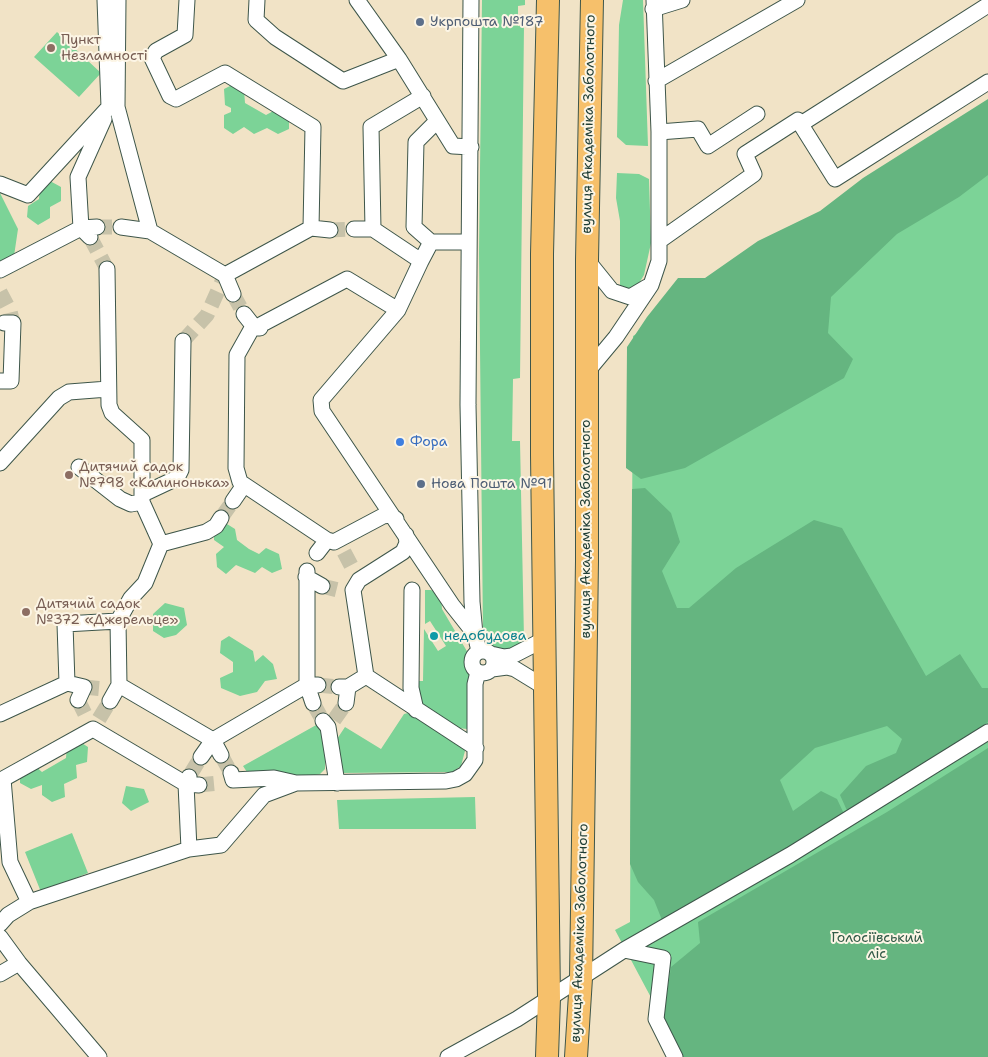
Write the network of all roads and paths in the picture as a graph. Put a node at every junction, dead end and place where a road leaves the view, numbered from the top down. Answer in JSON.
{"nodes":[{"id":1,"x":105,"y":0,"type":"edge"},
{"id":2,"x":118,"y":0,"type":"edge"},
{"id":3,"x":188,"y":0,"type":"edge"},
{"id":4,"x":257,"y":0,"type":"edge"},
{"id":5,"x":357,"y":0,"type":"edge"},
{"id":6,"x":471,"y":0,"type":"edge"},
{"id":7,"x":548,"y":0,"type":"edge"},
{"id":8,"x":592,"y":0,"type":"edge"},
{"id":9,"x":682,"y":0,"type":"edge"},
{"id":10,"x":796,"y":0,"type":"edge"},
{"id":11,"x":653,"y":5,"type":"edge"},
{"id":12,"x":988,"y":5,"type":"edge"},
{"id":13,"x":111,"y":22,"type":"junction"},
{"id":14,"x":400,"y":59,"type":"junction"},
{"id":15,"x":656,"y":81,"type":"junction"},
{"id":16,"x":988,"y":82,"type":"edge"},
{"id":17,"x":423,"y":96,"type":"junction"},
{"id":18,"x":113,"y":107,"type":"junction"},
{"id":19,"x":757,"y":114,"type":"dead end"},
{"id":20,"x":437,"y":121,"type":"junction"},
{"id":21,"x":801,"y":124,"type":"junction"},
{"id":22,"x":659,"y":132,"type":"junction"},
{"id":23,"x":471,"y":147,"type":"junction"},
{"id":24,"x":0,"y":184,"type":"edge"},
{"id":25,"x":121,"y":227,"type":"tunnel mouth"},
{"id":26,"x":311,"y":228,"type":"junction"},
{"id":27,"x":354,"y":229,"type":"tunnel mouth"},
{"id":28,"x":373,"y":229,"type":"junction"},
{"id":29,"x":330,"y":230,"type":"tunnel mouth"},
{"id":30,"x":150,"y":231,"type":"junction"},
{"id":31,"x":659,"y":241,"type":"junction"},
{"id":32,"x":430,"y":242,"type":"junction"},
{"id":33,"x":469,"y":242,"type":"junction"},
{"id":34,"x":587,"y":260,"type":"junction"},
{"id":35,"x":421,"y":261,"type":"junction"},
{"id":36,"x":107,"y":269,"type":"tunnel mouth"},
{"id":37,"x":0,"y":270,"type":"edge"},
{"id":38,"x":225,"y":274,"type":"junction"},
{"id":39,"x":650,"y":285,"type":"junction"},
{"id":40,"x":232,"y":294,"type":"tunnel mouth"},
{"id":41,"x":398,"y":310,"type":"junction"},
{"id":42,"x":244,"y":314,"type":"tunnel mouth"},
{"id":43,"x":4,"y":323,"type":"tunnel mouth"},
{"id":44,"x":257,"y":328,"type":"junction"},
{"id":45,"x":183,"y":341,"type":"tunnel mouth"},
{"id":46,"x":586,"y":373,"type":"junction"},
{"id":47,"x":0,"y":381,"type":"edge"},
{"id":48,"x":108,"y":389,"type":"junction"},
{"id":49,"x":0,"y":463,"type":"edge"},
{"id":50,"x":79,"y":466,"type":"dead end"},
{"id":51,"x":244,"y":485,"type":"junction"},
{"id":52,"x":142,"y":498,"type":"junction"},
{"id":53,"x":233,"y":501,"type":"tunnel mouth"},
{"id":54,"x":221,"y":518,"type":"tunnel mouth"},
{"id":55,"x":396,"y":519,"type":"junction"},
{"id":56,"x":406,"y":535,"type":"junction"},
{"id":57,"x":161,"y":544,"type":"junction"},
{"id":58,"x":336,"y":544,"type":"junction"},
{"id":59,"x":317,"y":552,"type":"dead end"},
{"id":60,"x":322,"y":586,"type":"tunnel mouth"},
{"id":61,"x":412,"y":590,"type":"dead end"},
{"id":62,"x":472,"y":602,"type":"junction"},
{"id":63,"x":452,"y":605,"type":"junction"},
{"id":64,"x":118,"y":621,"type":"junction"},
{"id":65,"x":475,"y":634,"type":"junction"},
{"id":66,"x":546,"y":639,"type":"junction"},
{"id":67,"x":485,"y":652,"type":"junction"},
{"id":68,"x":485,"y":670,"type":"junction"},
{"id":69,"x":366,"y":676,"type":"junction"},
{"id":70,"x":313,"y":685,"type":"junction"},
{"id":71,"x":546,"y":688,"type":"junction"},
{"id":72,"x":313,"y":703,"type":"tunnel mouth"},
{"id":73,"x":346,"y":704,"type":"tunnel mouth"},
{"id":74,"x":416,"y":710,"type":"junction"},
{"id":75,"x":0,"y":714,"type":"edge"},
{"id":76,"x":328,"y":723,"type":"tunnel mouth"},
{"id":77,"x":988,"y":732,"type":"edge"},
{"id":78,"x":213,"y":740,"type":"junction"},
{"id":79,"x":476,"y":748,"type":"junction"},
{"id":80,"x":221,"y":755,"type":"tunnel mouth"},
{"id":81,"x":201,"y":757,"type":"tunnel mouth"},
{"id":82,"x":1,"y":776,"type":"edge"},
{"id":83,"x":228,"y":779,"type":"tunnel mouth"},
{"id":84,"x":296,"y":783,"type":"junction"},
{"id":85,"x":337,"y":783,"type":"junction"},
{"id":86,"x":189,"y":849,"type":"junction"},
{"id":87,"x":29,"y":902,"type":"junction"},
{"id":88,"x":0,"y":924,"type":"edge"},
{"id":89,"x":0,"y":937,"type":"edge"},
{"id":90,"x":624,"y":950,"type":"junction"},
{"id":91,"x":19,"y":963,"type":"junction"},
{"id":92,"x":0,"y":974,"type":"edge"},
{"id":93,"x":581,"y":978,"type":"junction"},
{"id":94,"x":549,"y":998,"type":"junction"},
{"id":95,"x":99,"y":1057,"type":"edge"},
{"id":96,"x":448,"y":1057,"type":"edge"},
{"id":97,"x":547,"y":1057,"type":"edge"},
{"id":98,"x":576,"y":1057,"type":"edge"},
{"id":99,"x":675,"y":1057,"type":"edge"}],
"edges":[{"from":1,"to":13,"type":"street"},
{"from":2,"to":13,"type":"street"},
{"from":3,"to":26,"type":"street"},
{"from":4,"to":14,"type":"street"},
{"from":5,"to":14,"type":"street"},
{"from":6,"to":23,"type":"street"},
{"from":7,"to":66,"type":"highway","name":"вулиця Академіка Заболотного"},
{"from":8,"to":34,"type":"highway","name":"вулиця Академіка Заболотного"},
{"from":9,"to":11,"type":"street"},
{"from":10,"to":15,"type":"street"},
{"from":11,"to":15,"type":"street"},
{"from":12,"to":21,"type":"street"},
{"from":13,"to":18,"type":"street"},
{"from":14,"to":17,"type":"street"},
{"from":15,"to":22,"type":"street"},
{"from":16,"to":21,"type":"street"},
{"from":17,"to":20,"type":"street"},
{"from":17,"to":28,"type":"street"},
{"from":18,"to":24,"type":"street"},
{"from":18,"to":30,"type":"street"},
{"from":18,"to":37,"type":"street"},
{"from":19,"to":22,"type":"street"},
{"from":20,"to":23,"type":"street"},
{"from":20,"to":32,"type":"street"},
{"from":21,"to":31,"type":"street"},
{"from":22,"to":31,"type":"street"},
{"from":23,"to":33,"type":"street"},
{"from":25,"to":30,"type":"street"},
{"from":26,"to":29,"type":"street"},
{"from":26,"to":38,"type":"street"},
{"from":27,"to":28,"type":"street"},
{"from":28,"to":35,"type":"street"},
{"from":30,"to":38,"type":"street"},
{"from":31,"to":39,"type":"street"},
{"from":32,"to":33,"type":"street"},
{"from":32,"to":35,"type":"street"},
{"from":33,"to":62,"type":"street"},
{"from":34,"to":39,"type":"street"},
{"from":34,"to":46,"type":"highway","name":"вулиця Академіка Заболотного"},
{"from":35,"to":41,"type":"street"},
{"from":36,"to":48,"type":"street"},
{"from":38,"to":40,"type":"street"},
{"from":39,"to":46,"type":"street"},
{"from":41,"to":44,"type":"street"},
{"from":41,"to":55,"type":"street"},
{"from":42,"to":44,"type":"street"},
{"from":43,"to":47,"type":"street"},
{"from":44,"to":51,"type":"street"},
{"from":45,"to":52,"type":"street"},
{"from":46,"to":93,"type":"highway","name":"вулиця Академіка Заболотного"},
{"from":48,"to":49,"type":"street"},
{"from":48,"to":52,"type":"street"},
{"from":50,"to":52,"type":"street"},
{"from":51,"to":53,"type":"street"},
{"from":51,"to":58,"type":"street"},
{"from":52,"to":57,"type":"street"},
{"from":54,"to":57,"type":"street"},
{"from":55,"to":56,"type":"street"},
{"from":55,"to":58,"type":"street"},
{"from":56,"to":63,"type":"street"},
{"from":56,"to":69,"type":"street"},
{"from":57,"to":64,"type":"street"},
{"from":58,"to":59,"type":"street"},
{"from":60,"to":70,"type":"street"},
{"from":61,"to":74,"type":"street"},
{"from":62,"to":63,"type":"street"},
{"from":62,"to":65,"type":"street"},
{"from":63,"to":65,"type":"street"},
{"from":64,"to":75,"type":"street"},
{"from":64,"to":78,"type":"street"},
{"from":65,"to":67,"type":"street"},
{"from":66,"to":67,"type":"street"},
{"from":66,"to":71,"type":"highway","name":"вулиця Академіка Заболотного"},
{"from":67,"to":68,"type":"street"},
{"from":67,"to":68,"type":"street"},
{"from":68,"to":71,"type":"street"},
{"from":68,"to":79,"type":"street"},
{"from":69,"to":73,"type":"street"},
{"from":69,"to":74,"type":"street"},
{"from":70,"to":72,"type":"street"},
{"from":70,"to":78,"type":"street"},
{"from":71,"to":94,"type":"highway","name":"вулиця Академіка Заболотного"},
{"from":74,"to":79,"type":"street"},
{"from":76,"to":85,"type":"street"},
{"from":77,"to":90,"type":"street"},
{"from":78,"to":80,"type":"street"},
{"from":78,"to":81,"type":"street"},
{"from":79,"to":85,"type":"street"},
{"from":82,"to":86,"type":"street"},
{"from":82,"to":87,"type":"street"},
{"from":83,"to":84,"type":"street"},
{"from":84,"to":85,"type":"street"},
{"from":84,"to":86,"type":"street"},
{"from":86,"to":87,"type":"street"},
{"from":87,"to":88,"type":"street"},
{"from":89,"to":91,"type":"street"},
{"from":90,"to":93,"type":"street"},
{"from":90,"to":99,"type":"street"},
{"from":91,"to":92,"type":"street"},
{"from":91,"to":95,"type":"street"},
{"from":93,"to":94,"type":"street"},
{"from":93,"to":98,"type":"highway","name":"вулиця Академіка Заболотного"},
{"from":94,"to":96,"type":"street"},
{"from":94,"to":97,"type":"highway","name":"вулиця Академіка Заболотного"}]}
